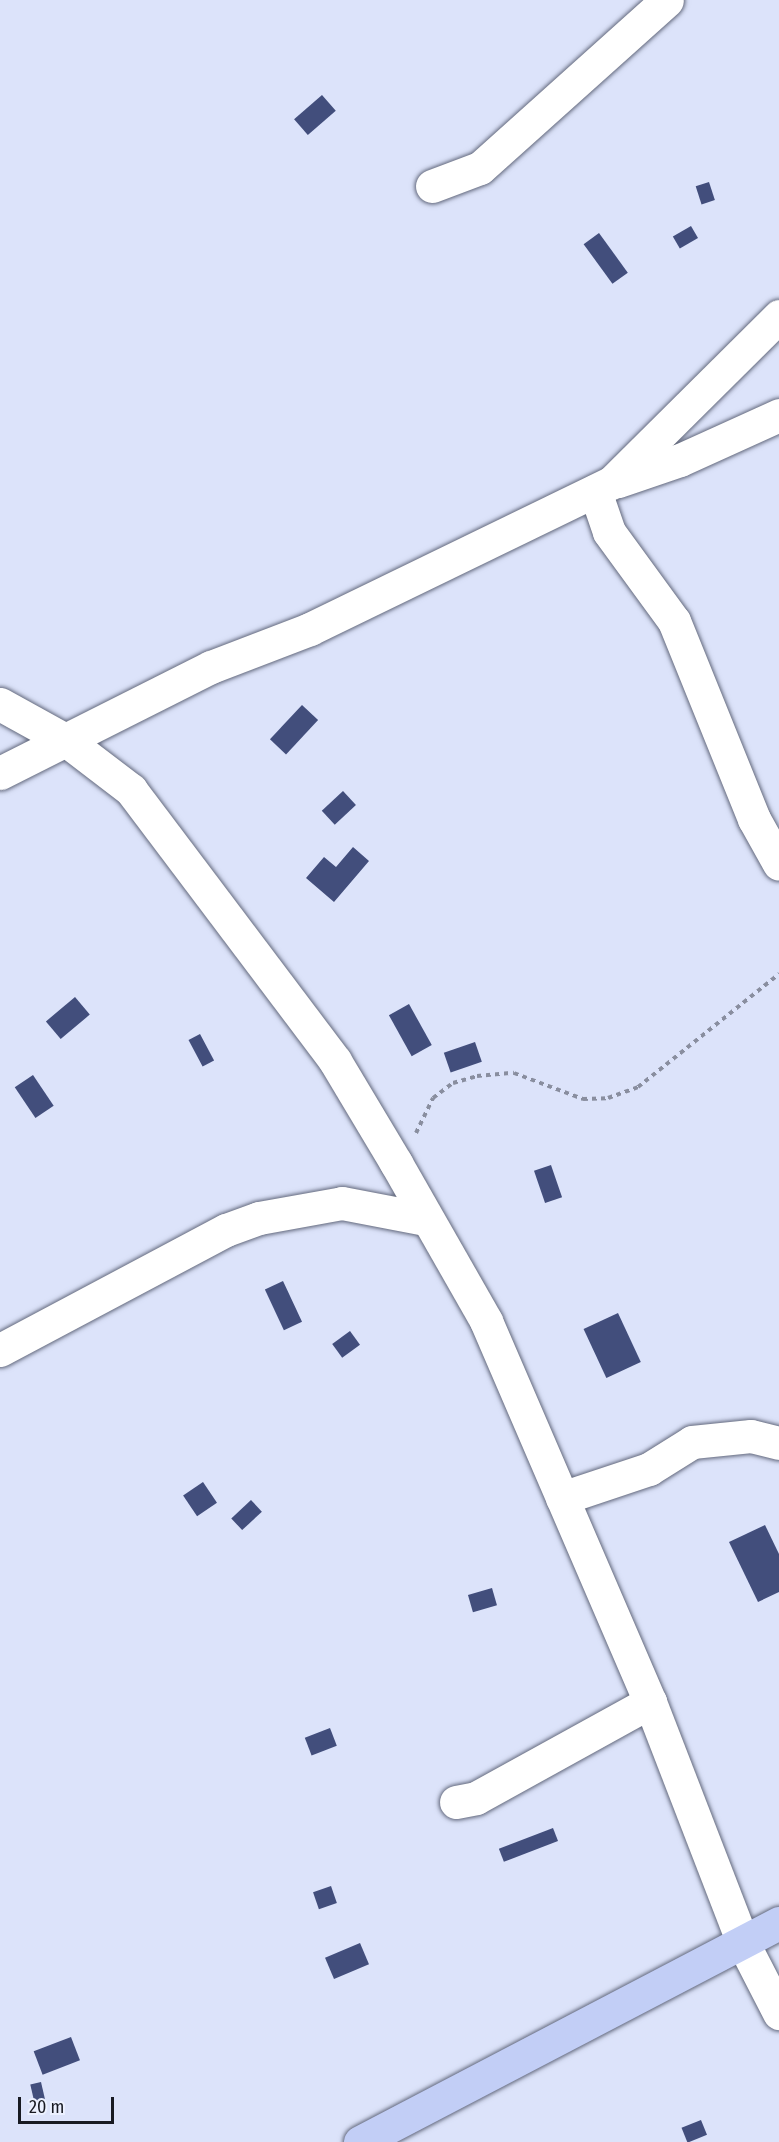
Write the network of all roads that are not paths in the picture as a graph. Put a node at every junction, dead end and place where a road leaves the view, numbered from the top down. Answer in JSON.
{"nodes":[{"id":1,"x":667,"y":0,"type":"edge"},
{"id":2,"x":432,"y":186,"type":"dead end"},
{"id":3,"x":779,"y":316,"type":"edge"},
{"id":4,"x":779,"y":415,"type":"edge"},
{"id":5,"x":603,"y":487,"type":"junction"},
{"id":6,"x":0,"y":704,"type":"edge"},
{"id":7,"x":67,"y":741,"type":"junction"},
{"id":8,"x":0,"y":772,"type":"edge"},
{"id":9,"x":779,"y":864,"type":"edge"},
{"id":10,"x":425,"y":1219,"type":"junction"},
{"id":11,"x":0,"y":1350,"type":"edge"},
{"id":12,"x":779,"y":1443,"type":"edge"},
{"id":13,"x":562,"y":1498,"type":"junction"},
{"id":14,"x":650,"y":1702,"type":"junction"},
{"id":15,"x":456,"y":1802,"type":"dead end"},
{"id":16,"x":779,"y":1923,"type":"edge"},
{"id":17,"x":743,"y":1943,"type":"junction"},
{"id":18,"x":779,"y":2013,"type":"edge"},
{"id":19,"x":360,"y":2142,"type":"edge"}],
"edges":[{"from":1,"to":2,"type":"street"},
{"from":3,"to":5,"type":"street"},
{"from":4,"to":5,"type":"street"},
{"from":5,"to":7,"type":"street"},
{"from":5,"to":9,"type":"street"},
{"from":6,"to":7,"type":"street"},
{"from":7,"to":8,"type":"street"},
{"from":7,"to":10,"type":"street"},
{"from":10,"to":11,"type":"street"},
{"from":10,"to":13,"type":"street"},
{"from":12,"to":13,"type":"street"},
{"from":13,"to":14,"type":"street"},
{"from":14,"to":15,"type":"street"},
{"from":14,"to":17,"type":"street"},
{"from":16,"to":17,"type":"main road"},
{"from":17,"to":18,"type":"street"},
{"from":17,"to":19,"type":"main road"}]}
